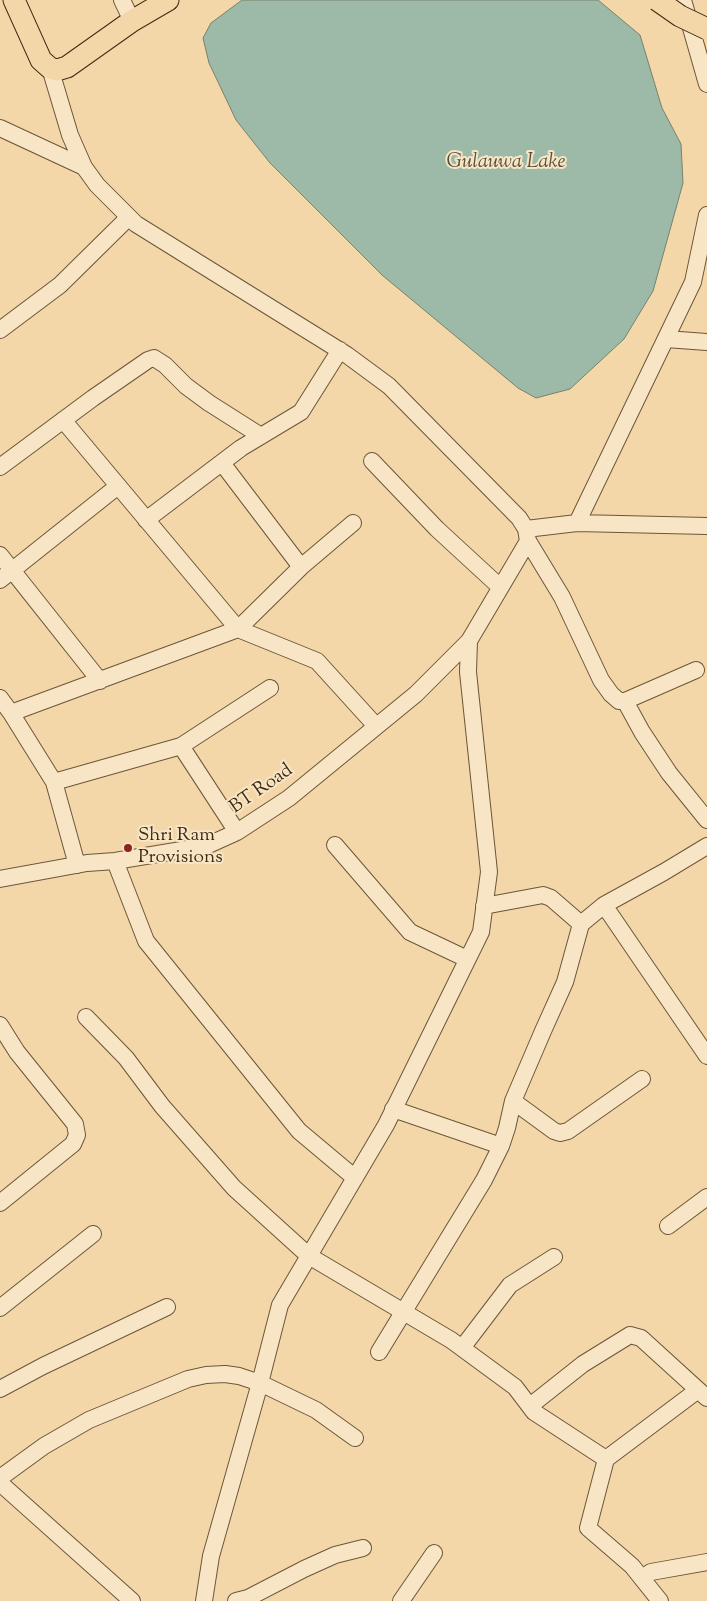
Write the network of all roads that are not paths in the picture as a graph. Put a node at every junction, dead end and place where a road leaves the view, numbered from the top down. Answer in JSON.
{"nodes":[{"id":1,"x":14,"y":0,"type":"edge"},
{"id":2,"x":122,"y":0,"type":"edge"},
{"id":3,"x":657,"y":0,"type":"edge"},
{"id":4,"x":683,"y":0,"type":"edge"},
{"id":5,"x":166,"y":1,"type":"edge"},
{"id":6,"x":132,"y":20,"type":"junction"},
{"id":7,"x":707,"y":28,"type":"edge"},
{"id":8,"x":50,"y":68,"type":"junction"},
{"id":9,"x":707,"y":84,"type":"edge"},
{"id":10,"x":0,"y":128,"type":"edge"},
{"id":11,"x":84,"y":167,"type":"junction"},
{"id":12,"x":707,"y":214,"type":"edge"},
{"id":13,"x":129,"y":217,"type":"junction"},
{"id":14,"x":0,"y":330,"type":"edge"},
{"id":15,"x":666,"y":339,"type":"junction"},
{"id":16,"x":707,"y":342,"type":"edge"},
{"id":17,"x":340,"y":350,"type":"junction"},
{"id":18,"x":63,"y":420,"type":"junction"},
{"id":19,"x":261,"y":436,"type":"junction"},
{"id":20,"x":372,"y":461,"type":"dead end"},
{"id":21,"x":222,"y":463,"type":"junction"},
{"id":22,"x":0,"y":467,"type":"edge"},
{"id":23,"x":118,"y":486,"type":"junction"},
{"id":24,"x":146,"y":520,"type":"junction"},
{"id":25,"x":353,"y":523,"type":"dead end"},
{"id":26,"x":577,"y":523,"type":"junction"},
{"id":27,"x":707,"y":526,"type":"edge"},
{"id":28,"x":527,"y":535,"type":"junction"},
{"id":29,"x":0,"y":556,"type":"edge"},
{"id":30,"x":301,"y":568,"type":"junction"},
{"id":31,"x":6,"y":575,"type":"edge"},
{"id":32,"x":500,"y":587,"type":"junction"},
{"id":33,"x":238,"y":629,"type":"junction"},
{"id":34,"x":469,"y":641,"type":"junction"},
{"id":35,"x":696,"y":670,"type":"dead end"},
{"id":36,"x":100,"y":680,"type":"junction"},
{"id":37,"x":270,"y":688,"type":"dead end"},
{"id":38,"x":0,"y":698,"type":"edge"},
{"id":39,"x":625,"y":701,"type":"junction"},
{"id":40,"x":11,"y":713,"type":"junction"},
{"id":41,"x":376,"y":726,"type":"junction"},
{"id":42,"x":181,"y":746,"type":"junction"},
{"id":43,"x":54,"y":782,"type":"junction"},
{"id":44,"x":707,"y":820,"type":"edge"},
{"id":45,"x":237,"y":832,"type":"junction"},
{"id":46,"x":335,"y":845,"type":"dead end"},
{"id":47,"x":707,"y":846,"type":"edge"},
{"id":48,"x":115,"y":861,"type":"junction"},
{"id":49,"x":77,"y":865,"type":"junction"},
{"id":50,"x":0,"y":879,"type":"edge"},
{"id":51,"x":604,"y":905,"type":"junction"},
{"id":52,"x":484,"y":906,"type":"junction"},
{"id":53,"x":581,"y":924,"type":"junction"},
{"id":54,"x":467,"y":959,"type":"junction"},
{"id":55,"x":86,"y":1017,"type":"dead end"},
{"id":56,"x":0,"y":1025,"type":"edge"},
{"id":57,"x":707,"y":1056,"type":"edge"},
{"id":58,"x":642,"y":1079,"type":"dead end"},
{"id":59,"x":513,"y":1101,"type":"junction"},
{"id":60,"x":393,"y":1109,"type":"junction"},
{"id":61,"x":501,"y":1146,"type":"junction"},
{"id":62,"x":355,"y":1178,"type":"junction"},
{"id":63,"x":707,"y":1197,"type":"edge"},
{"id":64,"x":0,"y":1203,"type":"edge"},
{"id":65,"x":668,"y":1226,"type":"dead end"},
{"id":66,"x":93,"y":1234,"type":"dead end"},
{"id":67,"x":309,"y":1256,"type":"junction"},
{"id":68,"x":554,"y":1257,"type":"dead end"},
{"id":69,"x":167,"y":1307,"type":"dead end"},
{"id":70,"x":0,"y":1308,"type":"edge"},
{"id":71,"x":402,"y":1312,"type":"junction"},
{"id":72,"x":462,"y":1348,"type":"junction"},
{"id":73,"x":379,"y":1352,"type":"dead end"},
{"id":74,"x":260,"y":1384,"type":"junction"},
{"id":75,"x":0,"y":1390,"type":"edge"},
{"id":76,"x":702,"y":1394,"type":"edge"},
{"id":77,"x":530,"y":1406,"type":"junction"},
{"id":78,"x":355,"y":1438,"type":"dead end"},
{"id":79,"x":606,"y":1459,"type":"junction"},
{"id":80,"x":0,"y":1478,"type":"edge"},
{"id":81,"x":0,"y":1483,"type":"edge"},
{"id":82,"x":363,"y":1548,"type":"dead end"},
{"id":83,"x":434,"y":1553,"type":"dead end"},
{"id":84,"x":707,"y":1562,"type":"edge"},
{"id":85,"x":642,"y":1578,"type":"junction"},
{"id":86,"x":132,"y":1601,"type":"edge"},
{"id":87,"x":204,"y":1601,"type":"edge"},
{"id":88,"x":236,"y":1601,"type":"edge"},
{"id":89,"x":401,"y":1601,"type":"edge"},
{"id":90,"x":660,"y":1601,"type":"edge"}],
"edges":[{"from":1,"to":8,"type":"main road"},
{"from":2,"to":6,"type":"street"},
{"from":3,"to":7,"type":"main road","bridge":true},
{"from":4,"to":9,"type":"street"},
{"from":5,"to":6,"type":"main road"},
{"from":6,"to":8,"type":"main road"},
{"from":8,"to":11,"type":"street"},
{"from":10,"to":11,"type":"street"},
{"from":11,"to":13,"type":"street"},
{"from":12,"to":15,"type":"street"},
{"from":13,"to":14,"type":"street"},
{"from":13,"to":17,"type":"street"},
{"from":15,"to":16,"type":"street"},
{"from":15,"to":26,"type":"street"},
{"from":17,"to":19,"type":"street"},
{"from":17,"to":28,"type":"street"},
{"from":18,"to":19,"type":"street"},
{"from":18,"to":22,"type":"street"},
{"from":18,"to":23,"type":"street"},
{"from":19,"to":21,"type":"street"},
{"from":20,"to":32,"type":"street"},
{"from":21,"to":24,"type":"street"},
{"from":21,"to":30,"type":"street"},
{"from":23,"to":24,"type":"street"},
{"from":23,"to":31,"type":"street"},
{"from":24,"to":33,"type":"street"},
{"from":25,"to":30,"type":"street"},
{"from":26,"to":27,"type":"street"},
{"from":26,"to":28,"type":"street"},
{"from":28,"to":32,"type":"street"},
{"from":28,"to":39,"type":"street"},
{"from":29,"to":31,"type":"street"},
{"from":30,"to":33,"type":"street"},
{"from":31,"to":36,"type":"street"},
{"from":32,"to":34,"type":"street"},
{"from":33,"to":36,"type":"street"},
{"from":33,"to":41,"type":"street"},
{"from":34,"to":41,"type":"street","name":"BT Road"},
{"from":34,"to":52,"type":"street"},
{"from":35,"to":39,"type":"street"},
{"from":36,"to":40,"type":"street"},
{"from":37,"to":42,"type":"street"},
{"from":38,"to":40,"type":"street"},
{"from":39,"to":44,"type":"street"},
{"from":40,"to":43,"type":"street"},
{"from":41,"to":45,"type":"street","name":"BT Road"},
{"from":42,"to":43,"type":"street"},
{"from":42,"to":45,"type":"street"},
{"from":43,"to":49,"type":"street"},
{"from":45,"to":48,"type":"street","name":"BT Road"},
{"from":46,"to":54,"type":"street"},
{"from":47,"to":51,"type":"street"},
{"from":48,"to":49,"type":"street","name":"BT Road"},
{"from":48,"to":62,"type":"street"},
{"from":49,"to":50,"type":"street","name":"BT Road"},
{"from":51,"to":53,"type":"street"},
{"from":51,"to":57,"type":"street"},
{"from":52,"to":53,"type":"street"},
{"from":52,"to":54,"type":"street"},
{"from":53,"to":59,"type":"street"},
{"from":54,"to":60,"type":"street"},
{"from":55,"to":67,"type":"street"},
{"from":56,"to":64,"type":"street"},
{"from":58,"to":59,"type":"street"},
{"from":59,"to":61,"type":"street"},
{"from":60,"to":61,"type":"street"},
{"from":60,"to":62,"type":"street"},
{"from":61,"to":71,"type":"street"},
{"from":62,"to":67,"type":"street"},
{"from":63,"to":65,"type":"street"},
{"from":66,"to":70,"type":"street"},
{"from":67,"to":71,"type":"street"},
{"from":67,"to":74,"type":"street"},
{"from":68,"to":72,"type":"street"},
{"from":69,"to":75,"type":"street"},
{"from":71,"to":72,"type":"street"},
{"from":71,"to":73,"type":"street"},
{"from":72,"to":77,"type":"street"},
{"from":74,"to":78,"type":"street"},
{"from":74,"to":80,"type":"street"},
{"from":74,"to":87,"type":"street"},
{"from":76,"to":77,"type":"street"},
{"from":76,"to":79,"type":"street"},
{"from":77,"to":79,"type":"street"},
{"from":79,"to":85,"type":"street"},
{"from":81,"to":86,"type":"street"},
{"from":82,"to":88,"type":"street"},
{"from":83,"to":89,"type":"street"},
{"from":84,"to":85,"type":"street"},
{"from":85,"to":90,"type":"street"}]}
